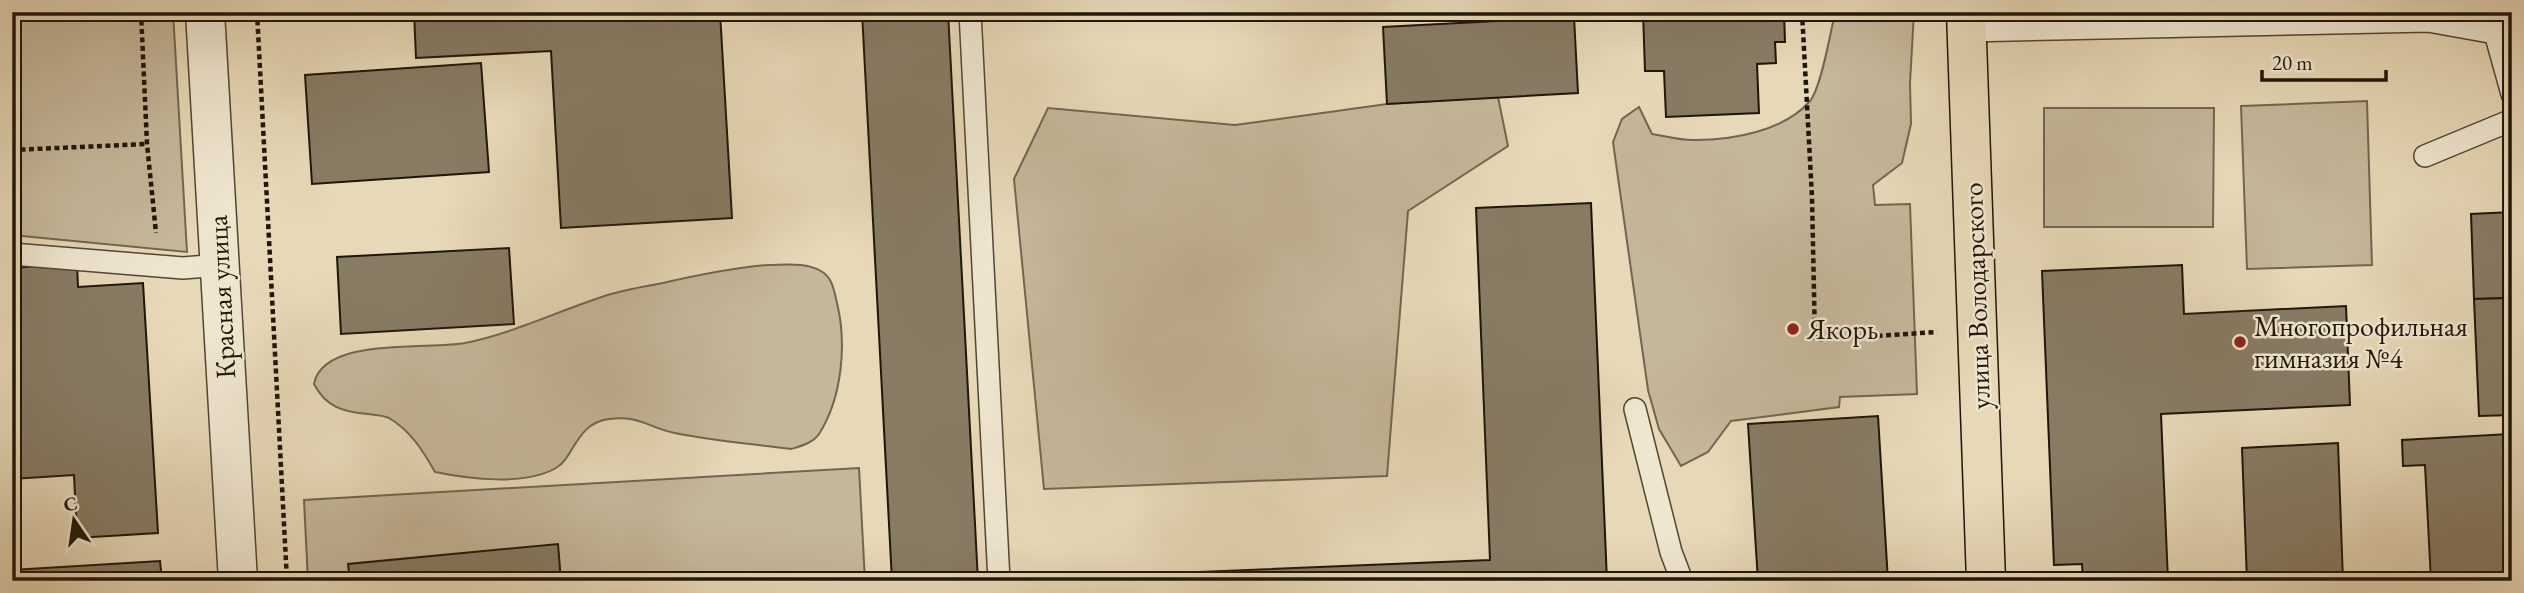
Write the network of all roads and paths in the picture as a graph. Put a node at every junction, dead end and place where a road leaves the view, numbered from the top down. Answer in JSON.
{"nodes":[{"id":1,"x":205,"y":12,"type":"edge"},
{"id":2,"x":257,"y":12,"type":"edge"},
{"id":3,"x":970,"y":12,"type":"edge"},
{"id":4,"x":1802,"y":12,"type":"edge"},
{"id":5,"x":2512,"y":15,"type":"edge"},
{"id":6,"x":1966,"y":21,"type":"edge"},
{"id":7,"x":2495,"y":33,"type":"junction"},
{"id":8,"x":2512,"y":94,"type":"edge"},
{"id":9,"x":2512,"y":120,"type":"edge"},
{"id":10,"x":147,"y":144,"type":"dead end"},
{"id":11,"x":12,"y":150,"type":"edge"},
{"id":12,"x":2425,"y":156,"type":"dead end"},
{"id":13,"x":12,"y":254,"type":"edge"},
{"id":14,"x":220,"y":265,"type":"junction"},
{"id":15,"x":1941,"y":331,"type":"dead end"},
{"id":16,"x":1635,"y":409,"type":"dead end"},
{"id":17,"x":238,"y":581,"type":"edge"},
{"id":18,"x":287,"y":581,"type":"edge"},
{"id":19,"x":999,"y":581,"type":"edge"},
{"id":20,"x":1682,"y":581,"type":"edge"},
{"id":21,"x":1986,"y":581,"type":"edge"}],
"edges":[{"from":1,"to":14,"type":"street","name":"Красная улица"},
{"from":2,"to":18,"type":"path"},
{"from":3,"to":19,"type":"lane"},
{"from":4,"to":15,"type":"path"},
{"from":5,"to":7,"type":"lane"},
{"from":6,"to":7,"type":"lane"},
{"from":6,"to":21,"type":"main road","name":"улица Володарского"},
{"from":7,"to":8,"type":"lane"},
{"from":9,"to":12,"type":"lane"},
{"from":10,"to":11,"type":"path"},
{"from":13,"to":14,"type":"lane"},
{"from":14,"to":17,"type":"street","name":"Красная улица"},
{"from":16,"to":20,"type":"lane"}]}
